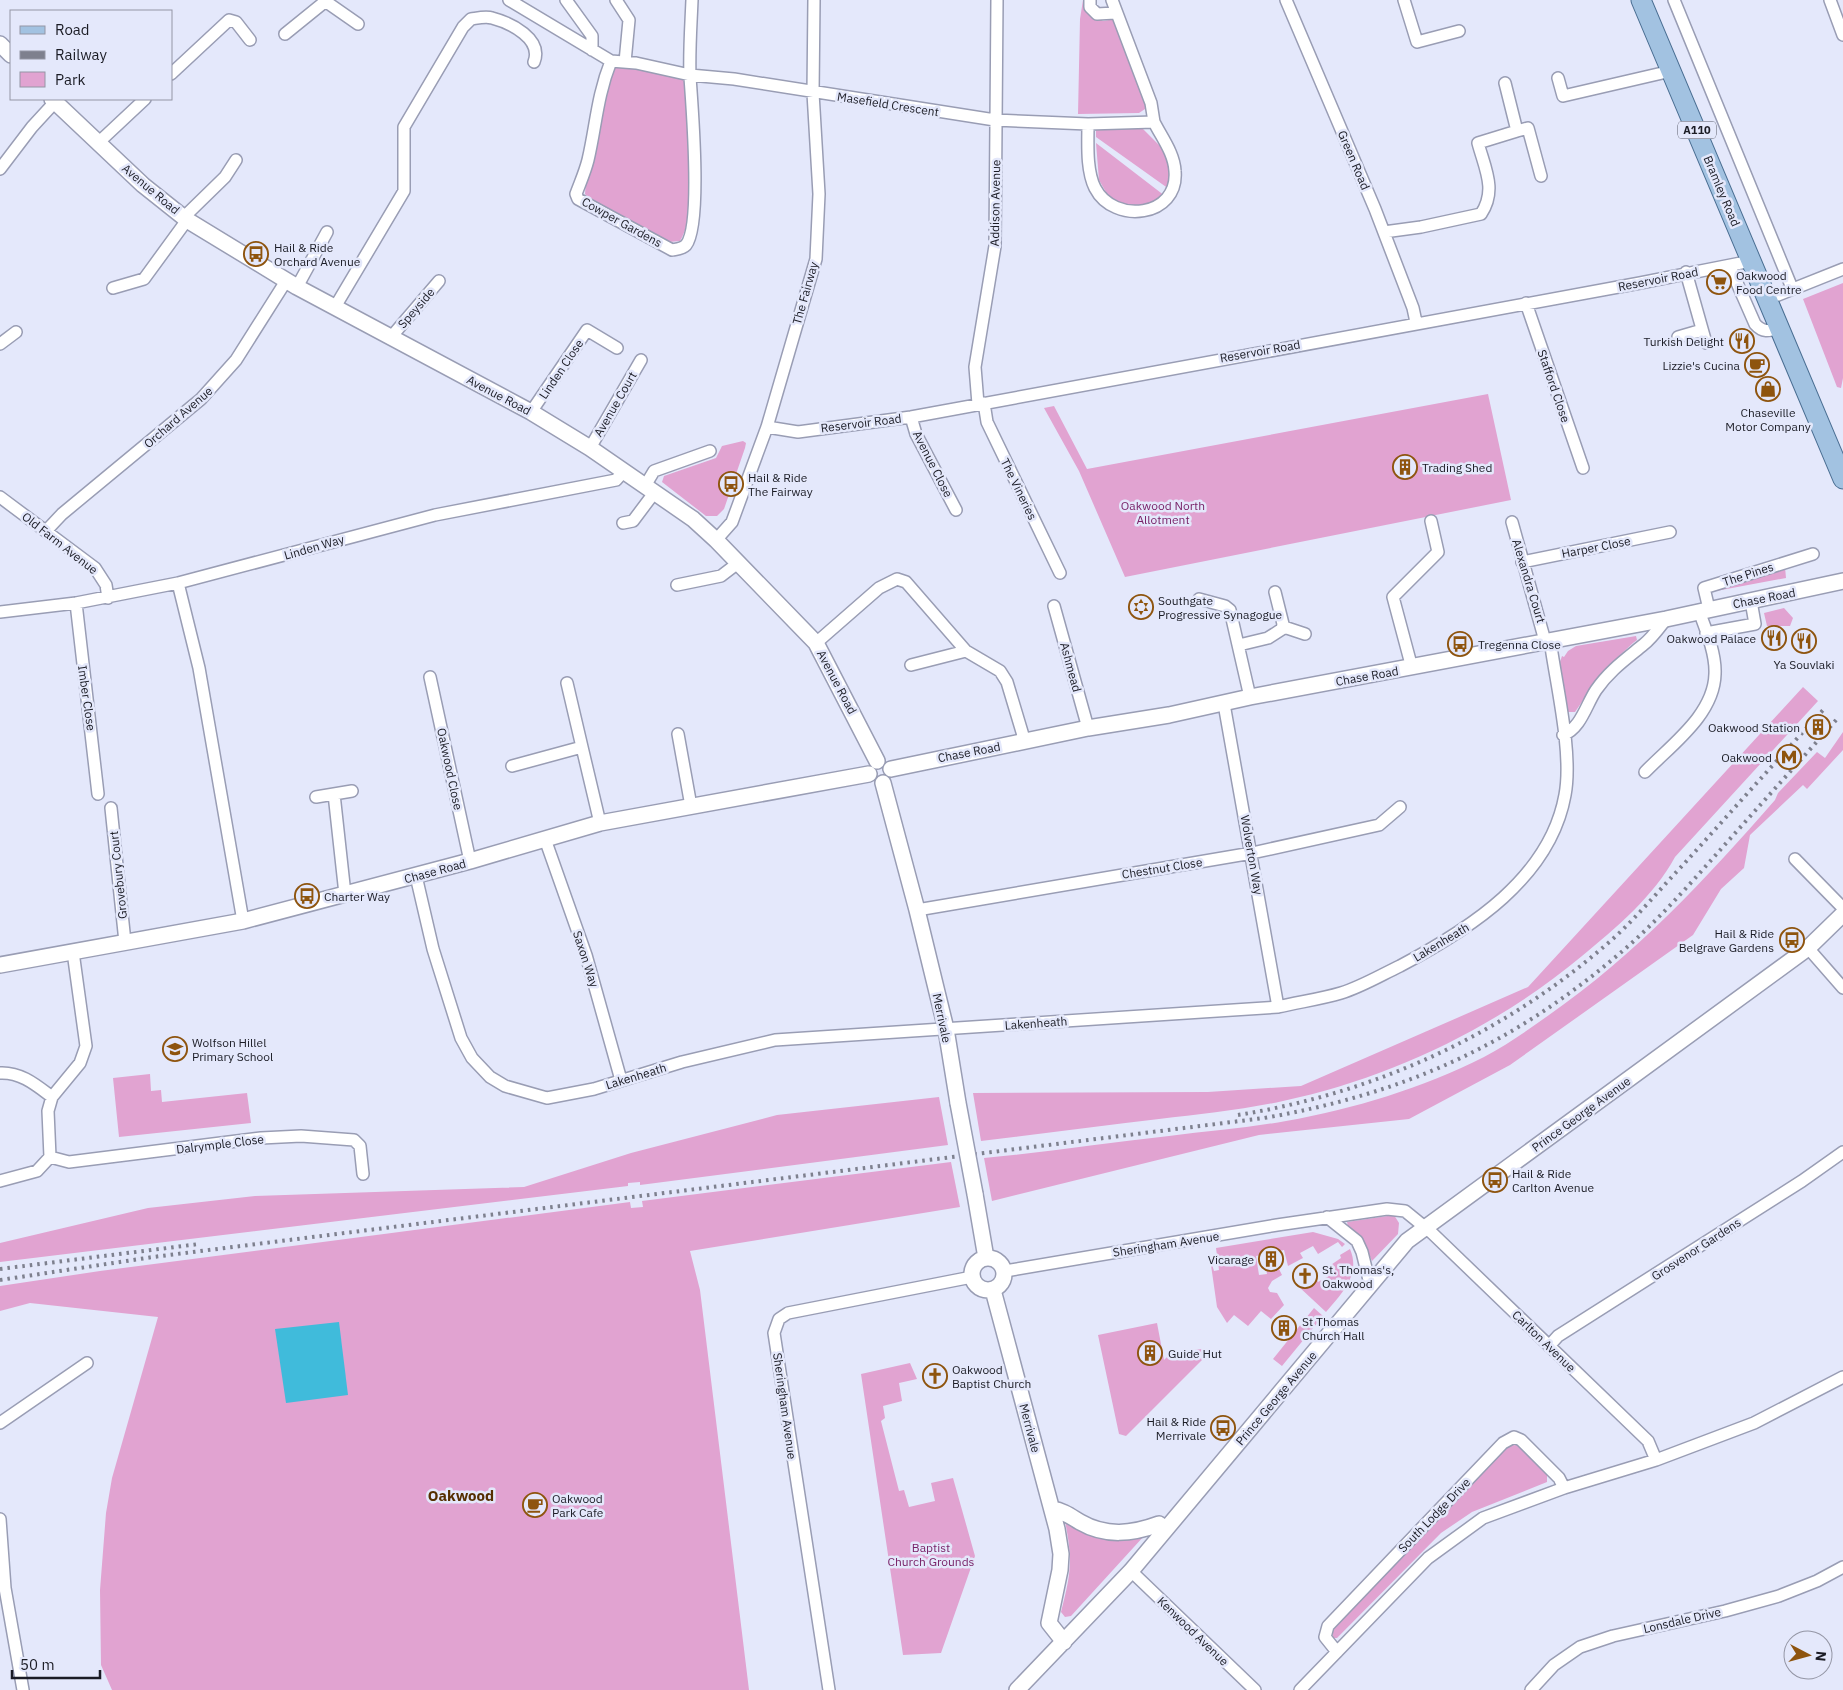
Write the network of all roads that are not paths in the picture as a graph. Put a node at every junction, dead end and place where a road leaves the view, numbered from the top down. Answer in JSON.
{"nodes":[{"id":1,"x":509,"y":0,"type":"edge"},
{"id":2,"x":566,"y":0,"type":"edge"},
{"id":3,"x":616,"y":0,"type":"edge"},
{"id":4,"x":692,"y":0,"type":"edge"},
{"id":5,"x":814,"y":0,"type":"edge"},
{"id":6,"x":997,"y":0,"type":"edge"},
{"id":7,"x":1090,"y":0,"type":"edge"},
{"id":8,"x":1112,"y":0,"type":"edge"},
{"id":9,"x":1286,"y":0,"type":"edge"},
{"id":10,"x":1404,"y":0,"type":"edge"},
{"id":11,"x":1641,"y":0,"type":"edge"},
{"id":12,"x":1674,"y":0,"type":"edge"},
{"id":13,"x":1830,"y":0,"type":"edge"},
{"id":14,"x":326,"y":1,"type":"edge"},
{"id":15,"x":1116,"y":13,"type":"junction"},
{"id":16,"x":358,"y":24,"type":"dead end"},
{"id":17,"x":1459,"y":31,"type":"dead end"},
{"id":18,"x":285,"y":34,"type":"dead end"},
{"id":19,"x":1843,"y":35,"type":"edge"},
{"id":20,"x":250,"y":40,"type":"dead end"},
{"id":21,"x":0,"y":44,"type":"edge"},
{"id":22,"x":592,"y":50,"type":"junction"},
{"id":23,"x":10,"y":54,"type":"edge"},
{"id":24,"x":610,"y":61,"type":"junction"},
{"id":25,"x":534,"y":62,"type":"dead end"},
{"id":26,"x":625,"y":62,"type":"junction"},
{"id":27,"x":1671,"y":71,"type":"junction"},
{"id":28,"x":172,"y":73,"type":"edge"},
{"id":29,"x":690,"y":75,"type":"junction"},
{"id":30,"x":1558,"y":78,"type":"dead end"},
{"id":31,"x":1505,"y":83,"type":"dead end"},
{"id":32,"x":813,"y":92,"type":"junction"},
{"id":33,"x":54,"y":100,"type":"edge"},
{"id":34,"x":144,"y":100,"type":"edge"},
{"id":35,"x":995,"y":120,"type":"junction"},
{"id":36,"x":1154,"y":122,"type":"junction"},
{"id":37,"x":1088,"y":124,"type":"junction"},
{"id":38,"x":1517,"y":131,"type":"junction"},
{"id":39,"x":98,"y":143,"type":"junction"},
{"id":40,"x":236,"y":160,"type":"dead end"},
{"id":41,"x":0,"y":169,"type":"edge"},
{"id":42,"x":1541,"y":176,"type":"dead end"},
{"id":43,"x":185,"y":218,"type":"junction"},
{"id":44,"x":327,"y":232,"type":"dead end"},
{"id":45,"x":1384,"y":232,"type":"junction"},
{"id":46,"x":1751,"y":261,"type":"junction"},
{"id":47,"x":1730,"y":266,"type":"junction"},
{"id":48,"x":1843,"y":269,"type":"edge"},
{"id":49,"x":1686,"y":272,"type":"junction"},
{"id":50,"x":439,"y":281,"type":"dead end"},
{"id":51,"x":292,"y":284,"type":"junction"},
{"id":52,"x":113,"y":288,"type":"dead end"},
{"id":53,"x":1792,"y":288,"type":"junction"},
{"id":54,"x":1768,"y":299,"type":"junction"},
{"id":55,"x":1526,"y":303,"type":"junction"},
{"id":56,"x":335,"y":307,"type":"junction"},
{"id":57,"x":1416,"y":322,"type":"junction"},
{"id":58,"x":1780,"y":328,"type":"junction"},
{"id":59,"x":1702,"y":330,"type":"junction"},
{"id":60,"x":16,"y":332,"type":"dead end"},
{"id":61,"x":392,"y":336,"type":"junction"},
{"id":62,"x":1678,"y":337,"type":"dead end"},
{"id":63,"x":1706,"y":343,"type":"dead end"},
{"id":64,"x":0,"y":344,"type":"edge"},
{"id":65,"x":617,"y":348,"type":"dead end"},
{"id":66,"x":641,"y":360,"type":"dead end"},
{"id":67,"x":981,"y":404,"type":"junction"},
{"id":68,"x":532,"y":412,"type":"junction"},
{"id":69,"x":911,"y":417,"type":"junction"},
{"id":70,"x":767,"y":427,"type":"junction"},
{"id":71,"x":590,"y":448,"type":"junction"},
{"id":72,"x":710,"y":451,"type":"dead end"},
{"id":73,"x":1583,"y":468,"type":"dead end"},
{"id":74,"x":624,"y":471,"type":"junction"},
{"id":75,"x":1843,"y":479,"type":"edge"},
{"id":76,"x":650,"y":489,"type":"junction"},
{"id":77,"x":0,"y":497,"type":"edge"},
{"id":78,"x":956,"y":510,"type":"dead end"},
{"id":79,"x":1431,"y":521,"type":"dead end"},
{"id":80,"x":1512,"y":522,"type":"dead end"},
{"id":81,"x":623,"y":523,"type":"dead end"},
{"id":82,"x":46,"y":531,"type":"junction"},
{"id":83,"x":1670,"y":532,"type":"dead end"},
{"id":84,"x":716,"y":540,"type":"junction"},
{"id":85,"x":1813,"y":554,"type":"dead end"},
{"id":86,"x":1522,"y":562,"type":"junction"},
{"id":87,"x":738,"y":564,"type":"junction"},
{"id":88,"x":1060,"y":574,"type":"dead end"},
{"id":89,"x":1843,"y":581,"type":"edge"},
{"id":90,"x":178,"y":582,"type":"junction"},
{"id":91,"x":678,"y":585,"type":"dead end"},
{"id":92,"x":1275,"y":592,"type":"dead end"},
{"id":93,"x":108,"y":598,"type":"junction"},
{"id":94,"x":1199,"y":599,"type":"dead end"},
{"id":95,"x":1751,"y":601,"type":"junction"},
{"id":96,"x":76,"y":603,"type":"junction"},
{"id":97,"x":1054,"y":606,"type":"dead end"},
{"id":98,"x":1704,"y":610,"type":"junction"},
{"id":99,"x":0,"y":612,"type":"edge"},
{"id":100,"x":1666,"y":620,"type":"junction"},
{"id":101,"x":1284,"y":627,"type":"junction"},
{"id":102,"x":1706,"y":632,"type":"junction"},
{"id":103,"x":1305,"y":634,"type":"dead end"},
{"id":104,"x":1548,"y":640,"type":"junction"},
{"id":105,"x":816,"y":643,"type":"junction"},
{"id":106,"x":1239,"y":645,"type":"junction"},
{"id":107,"x":966,"y":651,"type":"junction"},
{"id":108,"x":912,"y":665,"type":"dead end"},
{"id":109,"x":1412,"y":668,"type":"junction"},
{"id":110,"x":430,"y":677,"type":"dead end"},
{"id":111,"x":567,"y":683,"type":"dead end"},
{"id":112,"x":1250,"y":697,"type":"junction"},
{"id":113,"x":1224,"y":704,"type":"junction"},
{"id":114,"x":1088,"y":728,"type":"junction"},
{"id":115,"x":678,"y":734,"type":"dead end"},
{"id":116,"x":1564,"y":736,"type":"junction"},
{"id":117,"x":1025,"y":742,"type":"junction"},
{"id":118,"x":582,"y":747,"type":"junction"},
{"id":119,"x":512,"y":766,"type":"dead end"},
{"id":120,"x":873,"y":768,"type":"junction"},
{"id":121,"x":891,"y":769,"type":"junction"},
{"id":122,"x":1645,"y":772,"type":"dead end"},
{"id":123,"x":883,"y":783,"type":"junction"},
{"id":124,"x":352,"y":791,"type":"dead end"},
{"id":125,"x":98,"y":794,"type":"dead end"},
{"id":126,"x":334,"y":794,"type":"junction"},
{"id":127,"x":316,"y":797,"type":"dead end"},
{"id":128,"x":691,"y":806,"type":"junction"},
{"id":129,"x":1400,"y":807,"type":"dead end"},
{"id":130,"x":112,"y":808,"type":"dead end"},
{"id":131,"x":600,"y":823,"type":"junction"},
{"id":132,"x":545,"y":838,"type":"junction"},
{"id":133,"x":1252,"y":853,"type":"junction"},
{"id":134,"x":1795,"y":859,"type":"dead end"},
{"id":135,"x":470,"y":862,"type":"junction"},
{"id":136,"x":416,"y":876,"type":"junction"},
{"id":137,"x":345,"y":894,"type":"junction"},
{"id":138,"x":1843,"y":908,"type":"edge"},
{"id":139,"x":917,"y":910,"type":"junction"},
{"id":140,"x":1843,"y":914,"type":"edge"},
{"id":141,"x":243,"y":921,"type":"junction"},
{"id":142,"x":124,"y":942,"type":"junction"},
{"id":143,"x":1808,"y":948,"type":"junction"},
{"id":144,"x":73,"y":952,"type":"junction"},
{"id":145,"x":0,"y":965,"type":"edge"},
{"id":146,"x":1843,"y":988,"type":"edge"},
{"id":147,"x":1278,"y":1007,"type":"junction"},
{"id":148,"x":946,"y":1029,"type":"junction"},
{"id":149,"x":0,"y":1073,"type":"edge"},
{"id":150,"x":621,"y":1080,"type":"junction"},
{"id":151,"x":52,"y":1097,"type":"junction"},
{"id":152,"x":1843,"y":1152,"type":"edge"},
{"id":153,"x":50,"y":1157,"type":"junction"},
{"id":154,"x":363,"y":1174,"type":"dead end"},
{"id":155,"x":0,"y":1181,"type":"edge"},
{"id":156,"x":1327,"y":1217,"type":"junction"},
{"id":157,"x":1424,"y":1227,"type":"junction"},
{"id":158,"x":986,"y":1258,"type":"junction"},
{"id":159,"x":1005,"y":1271,"type":"junction"},
{"id":160,"x":972,"y":1277,"type":"junction"},
{"id":161,"x":1370,"y":1284,"type":"junction"},
{"id":162,"x":993,"y":1290,"type":"junction"},
{"id":163,"x":1548,"y":1346,"type":"junction"},
{"id":164,"x":87,"y":1363,"type":"dead end"},
{"id":165,"x":1843,"y":1377,"type":"edge"},
{"id":166,"x":0,"y":1423,"type":"edge"},
{"id":167,"x":1656,"y":1460,"type":"junction"},
{"id":168,"x":1564,"y":1488,"type":"junction"},
{"id":169,"x":1052,"y":1509,"type":"junction"},
{"id":170,"x":0,"y":1520,"type":"edge"},
{"id":171,"x":1166,"y":1529,"type":"junction"},
{"id":172,"x":1843,"y":1567,"type":"edge"},
{"id":173,"x":1131,"y":1571,"type":"junction"},
{"id":174,"x":1064,"y":1642,"type":"junction"},
{"id":175,"x":1337,"y":1652,"type":"junction"},
{"id":176,"x":22,"y":1690,"type":"edge"},
{"id":177,"x":829,"y":1690,"type":"edge"},
{"id":178,"x":1017,"y":1690,"type":"edge"},
{"id":179,"x":1256,"y":1690,"type":"edge"},
{"id":180,"x":1300,"y":1690,"type":"edge"},
{"id":181,"x":1531,"y":1690,"type":"edge"}],
"edges":[{"from":1,"to":22,"type":"street"},
{"from":2,"to":22,"type":"street"},
{"from":3,"to":26,"type":"street"},
{"from":4,"to":29,"type":"street","name":"Cowper Gardens"},
{"from":5,"to":32,"type":"street","name":"The Fairway"},
{"from":6,"to":35,"type":"street","name":"Addison Avenue"},
{"from":7,"to":15,"type":"street"},
{"from":8,"to":15,"type":"street"},
{"from":9,"to":45,"type":"street","name":"Green Road"},
{"from":10,"to":17,"type":"street"},
{"from":11,"to":27,"type":"main road","name":"Bramley Road","number":"A110"},
{"from":12,"to":53,"type":"street"},
{"from":13,"to":19,"type":"street"},
{"from":14,"to":16,"type":"street"},
{"from":14,"to":18,"type":"street"},
{"from":15,"to":36,"type":"street"},
{"from":20,"to":28,"type":"street"},
{"from":21,"to":23,"type":"street"},
{"from":22,"to":24,"type":"street"},
{"from":24,"to":26,"type":"street"},
{"from":24,"to":29,"type":"street","name":"Cowper Gardens"},
{"from":25,"to":56,"type":"street"},
{"from":26,"to":29,"type":"street"},
{"from":27,"to":30,"type":"street"},
{"from":27,"to":46,"type":"main road","name":"Bramley Road","number":"A110"},
{"from":29,"to":32,"type":"street","name":"Masefield Crescent"},
{"from":31,"to":38,"type":"street"},
{"from":32,"to":35,"type":"street","name":"Masefield Crescent"},
{"from":32,"to":70,"type":"street","name":"The Fairway"},
{"from":33,"to":39,"type":"street","name":"Avenue Road"},
{"from":33,"to":41,"type":"street"},
{"from":34,"to":39,"type":"street"},
{"from":35,"to":37,"type":"street","name":"Masefield Crescent"},
{"from":35,"to":67,"type":"street","name":"Addison Avenue"},
{"from":36,"to":37,"type":"street","name":"Masefield Crescent"},
{"from":36,"to":37,"type":"street"},
{"from":38,"to":42,"type":"street"},
{"from":38,"to":45,"type":"street"},
{"from":39,"to":43,"type":"street","name":"Avenue Road"},
{"from":40,"to":43,"type":"street"},
{"from":43,"to":51,"type":"street","name":"Avenue Road"},
{"from":43,"to":52,"type":"street"},
{"from":44,"to":51,"type":"street","name":"Orchard Avenue"},
{"from":45,"to":57,"type":"street","name":"Green Road"},
{"from":46,"to":47,"type":"street","name":"Reservoir Road"},
{"from":46,"to":54,"type":"main road","name":"Bramley Road","number":"A110"},
{"from":47,"to":49,"type":"street","name":"Reservoir Road"},
{"from":47,"to":58,"type":"street"},
{"from":48,"to":53,"type":"street"},
{"from":49,"to":55,"type":"street","name":"Reservoir Road"},
{"from":49,"to":59,"type":"street"},
{"from":50,"to":61,"type":"street","name":"Speyside"},
{"from":51,"to":56,"type":"street","name":"Avenue Road"},
{"from":51,"to":82,"type":"street","name":"Orchard Avenue"},
{"from":53,"to":54,"type":"street"},
{"from":54,"to":58,"type":"main road","name":"Bramley Road","number":"A110"},
{"from":55,"to":57,"type":"street","name":"Reservoir Road"},
{"from":55,"to":73,"type":"street","name":"Stafford Close"},
{"from":56,"to":61,"type":"street","name":"Avenue Road"},
{"from":57,"to":67,"type":"street","name":"Reservoir Road"},
{"from":58,"to":75,"type":"main road","name":"Bramley Road","number":"A110"},
{"from":59,"to":62,"type":"street"},
{"from":59,"to":63,"type":"street"},
{"from":60,"to":64,"type":"street"},
{"from":61,"to":68,"type":"street","name":"Avenue Road"},
{"from":65,"to":68,"type":"street","name":"Linden Close"},
{"from":66,"to":71,"type":"street","name":"Avenue Court"},
{"from":67,"to":69,"type":"street","name":"Reservoir Road"},
{"from":67,"to":88,"type":"street","name":"The Vineries"},
{"from":68,"to":71,"type":"street","name":"Avenue Road"},
{"from":69,"to":70,"type":"street","name":"Reservoir Road"},
{"from":69,"to":78,"type":"street","name":"Avenue Close"},
{"from":70,"to":84,"type":"street","name":"The Fairway"},
{"from":71,"to":74,"type":"street","name":"Avenue Road"},
{"from":72,"to":76,"type":"street"},
{"from":74,"to":76,"type":"street","name":"Avenue Road"},
{"from":74,"to":90,"type":"street","name":"Linden Way"},
{"from":76,"to":81,"type":"street"},
{"from":76,"to":84,"type":"street","name":"Avenue Road"},
{"from":77,"to":82,"type":"street","name":"Old Farm Avenue"},
{"from":79,"to":109,"type":"street"},
{"from":80,"to":86,"type":"street","name":"Alexandra Court"},
{"from":82,"to":93,"type":"street","name":"Old Farm Avenue"},
{"from":83,"to":86,"type":"street","name":"Harper Close"},
{"from":84,"to":87,"type":"street","name":"Avenue Road"},
{"from":85,"to":98,"type":"street","name":"The Pines"},
{"from":86,"to":104,"type":"street","name":"Alexandra Court"},
{"from":87,"to":91,"type":"street"},
{"from":87,"to":105,"type":"street","name":"Avenue Road"},
{"from":89,"to":95,"type":"street","name":"Chase Road"},
{"from":90,"to":93,"type":"street","name":"Linden Way"},
{"from":90,"to":141,"type":"street"},
{"from":92,"to":101,"type":"street"},
{"from":93,"to":96,"type":"street","name":"Linden Way"},
{"from":94,"to":106,"type":"street"},
{"from":95,"to":98,"type":"street","name":"Chase Road"},
{"from":95,"to":102,"type":"street"},
{"from":96,"to":99,"type":"street","name":"Linden Way"},
{"from":96,"to":125,"type":"street","name":"Imber Close"},
{"from":97,"to":114,"type":"street","name":"Ashmead"},
{"from":98,"to":100,"type":"street","name":"Chase Road"},
{"from":98,"to":102,"type":"street"},
{"from":100,"to":104,"type":"street","name":"Chase Road"},
{"from":100,"to":116,"type":"street"},
{"from":101,"to":103,"type":"street"},
{"from":101,"to":106,"type":"street"},
{"from":102,"to":122,"type":"street"},
{"from":104,"to":109,"type":"street","name":"Chase Road"},
{"from":104,"to":116,"type":"street","name":"Lakenheath"},
{"from":105,"to":107,"type":"street"},
{"from":105,"to":120,"type":"street","name":"Avenue Road"},
{"from":106,"to":112,"type":"street"},
{"from":107,"to":108,"type":"street"},
{"from":107,"to":117,"type":"street"},
{"from":109,"to":112,"type":"street","name":"Chase Road"},
{"from":110,"to":135,"type":"street","name":"Oakwood Close"},
{"from":111,"to":118,"type":"street"},
{"from":112,"to":113,"type":"street","name":"Chase Road"},
{"from":113,"to":114,"type":"street","name":"Chase Road"},
{"from":113,"to":133,"type":"street","name":"Wolverton Way"},
{"from":114,"to":117,"type":"street","name":"Chase Road"},
{"from":115,"to":128,"type":"street"},
{"from":116,"to":147,"type":"street","name":"Lakenheath"},
{"from":117,"to":121,"type":"street","name":"Chase Road"},
{"from":118,"to":119,"type":"street"},
{"from":118,"to":131,"type":"street"},
{"from":120,"to":121,"type":"street"},
{"from":120,"to":123,"type":"street"},
{"from":120,"to":128,"type":"street","name":"Chase Road"},
{"from":121,"to":123,"type":"street"},
{"from":123,"to":139,"type":"street","name":"Merrivale"},
{"from":124,"to":126,"type":"street"},
{"from":126,"to":127,"type":"street"},
{"from":126,"to":137,"type":"street"},
{"from":128,"to":131,"type":"street","name":"Chase Road"},
{"from":129,"to":133,"type":"street","name":"Chestnut Close"},
{"from":130,"to":142,"type":"street","name":"Grovebury Court"},
{"from":131,"to":132,"type":"street","name":"Chase Road"},
{"from":132,"to":135,"type":"street","name":"Chase Road"},
{"from":132,"to":150,"type":"street","name":"Saxon Way"},
{"from":133,"to":139,"type":"street","name":"Chestnut Close"},
{"from":133,"to":147,"type":"street","name":"Wolverton Way"},
{"from":134,"to":138,"type":"street"},
{"from":135,"to":136,"type":"street","name":"Chase Road"},
{"from":136,"to":137,"type":"street","name":"Chase Road"},
{"from":136,"to":150,"type":"street","name":"Lakenheath"},
{"from":137,"to":141,"type":"street","name":"Chase Road"},
{"from":139,"to":148,"type":"street","name":"Merrivale"},
{"from":140,"to":143,"type":"street","name":"Prince George Avenue"},
{"from":141,"to":142,"type":"street","name":"Chase Road"},
{"from":142,"to":144,"type":"street","name":"Chase Road"},
{"from":143,"to":146,"type":"street"},
{"from":143,"to":157,"type":"street","name":"Prince George Avenue"},
{"from":144,"to":145,"type":"street","name":"Chase Road"},
{"from":144,"to":151,"type":"street"},
{"from":147,"to":148,"type":"street","name":"Lakenheath"},
{"from":148,"to":150,"type":"street","name":"Lakenheath"},
{"from":148,"to":158,"type":"street","name":"Merrivale","bridge":true},
{"from":149,"to":151,"type":"street"},
{"from":151,"to":153,"type":"street"},
{"from":152,"to":163,"type":"street","name":"Grosvenor Gardens"},
{"from":153,"to":154,"type":"street","name":"Dalrymple Close"},
{"from":153,"to":155,"type":"street"},
{"from":156,"to":157,"type":"street","name":"Sheringham Avenue"},
{"from":156,"to":159,"type":"street","name":"Sheringham Avenue"},
{"from":156,"to":161,"type":"street"},
{"from":157,"to":161,"type":"street","name":"Prince George Avenue"},
{"from":157,"to":163,"type":"street","name":"Carlton Avenue"},
{"from":158,"to":159,"type":"street"},
{"from":158,"to":160,"type":"street"},
{"from":159,"to":162,"type":"street"},
{"from":160,"to":162,"type":"street"},
{"from":160,"to":177,"type":"street","name":"Sheringham Avenue"},
{"from":161,"to":171,"type":"street","name":"Prince George Avenue"},
{"from":162,"to":169,"type":"street","name":"Merrivale"},
{"from":163,"to":167,"type":"street","name":"Carlton Avenue"},
{"from":164,"to":166,"type":"street"},
{"from":165,"to":167,"type":"street","name":"South Lodge Drive"},
{"from":167,"to":168,"type":"street","name":"South Lodge Drive"},
{"from":168,"to":175,"type":"street","name":"South Lodge Drive"},
{"from":168,"to":175,"type":"street","name":"South Lodge Drive"},
{"from":169,"to":171,"type":"street"},
{"from":169,"to":174,"type":"street","name":"Merrivale"},
{"from":170,"to":176,"type":"street"},
{"from":171,"to":173,"type":"street","name":"Prince George Avenue"},
{"from":172,"to":181,"type":"street","name":"Lonsdale Drive"},
{"from":173,"to":174,"type":"street","name":"Prince George Avenue"},
{"from":173,"to":179,"type":"street","name":"Kenwood Avenue"},
{"from":174,"to":178,"type":"street","name":"Prince George Avenue"},
{"from":175,"to":180,"type":"street","name":"South Lodge Drive"}]}
